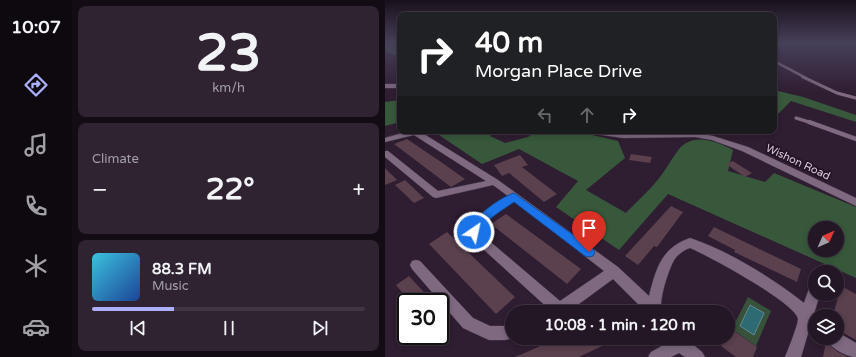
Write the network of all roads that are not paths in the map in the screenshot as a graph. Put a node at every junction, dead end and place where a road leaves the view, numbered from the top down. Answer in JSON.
{"nodes":[{"id":1,"x":777,"y":62,"type":"edge"},
{"id":2,"x":385,"y":86,"type":"edge"},
{"id":3,"x":397,"y":86,"type":"edge"},
{"id":4,"x":856,"y":98,"type":"edge"},
{"id":5,"x":796,"y":118,"type":"dead end"},
{"id":6,"x":410,"y":134,"type":"edge"},
{"id":7,"x":416,"y":134,"type":"edge"},
{"id":8,"x":609,"y":134,"type":"edge"},
{"id":9,"x":856,"y":139,"type":"edge"},
{"id":10,"x":385,"y":140,"type":"edge"},
{"id":11,"x":385,"y":153,"type":"edge"},
{"id":12,"x":495,"y":182,"type":"junction"},
{"id":13,"x":514,"y":197,"type":"junction"},
{"id":14,"x":856,"y":202,"type":"edge"},
{"id":15,"x":416,"y":265,"type":"dead end"},
{"id":16,"x":614,"y":271,"type":"junction"},
{"id":17,"x":551,"y":305,"type":"edge"},
{"id":18,"x":566,"y":305,"type":"edge"},
{"id":19,"x":649,"y":305,"type":"edge"},
{"id":20,"x":655,"y":305,"type":"edge"},
{"id":21,"x":808,"y":320,"type":"edge"},
{"id":22,"x":808,"y":327,"type":"edge"},
{"id":23,"x":505,"y":333,"type":"edge"},
{"id":24,"x":672,"y":345,"type":"edge"},
{"id":25,"x":683,"y":345,"type":"edge"},
{"id":26,"x":844,"y":345,"type":"edge"},
{"id":27,"x":856,"y":352,"type":"edge"},
{"id":28,"x":656,"y":357,"type":"edge"},
{"id":29,"x":697,"y":357,"type":"edge"},
{"id":30,"x":793,"y":357,"type":"edge"}],
"edges":[{"from":1,"to":4,"type":"lane"},
{"from":2,"to":3,"type":"street"},
{"from":5,"to":9,"type":"lane"},
{"from":6,"to":10,"type":"street"},
{"from":7,"to":12,"type":"street"},
{"from":8,"to":14,"type":"street","name":"Wishon Road"},
{"from":11,"to":12,"type":"street"},
{"from":12,"to":13,"type":"street"},
{"from":13,"to":16,"type":"street"},
{"from":13,"to":17,"type":"street"},
{"from":15,"to":23,"type":"street"},
{"from":16,"to":18,"type":"street"},
{"from":16,"to":19,"type":"street"},
{"from":20,"to":21,"type":"street"},
{"from":22,"to":30,"type":"street"},
{"from":24,"to":28,"type":"street"},
{"from":25,"to":29,"type":"street"},
{"from":26,"to":27,"type":"street"}]}
